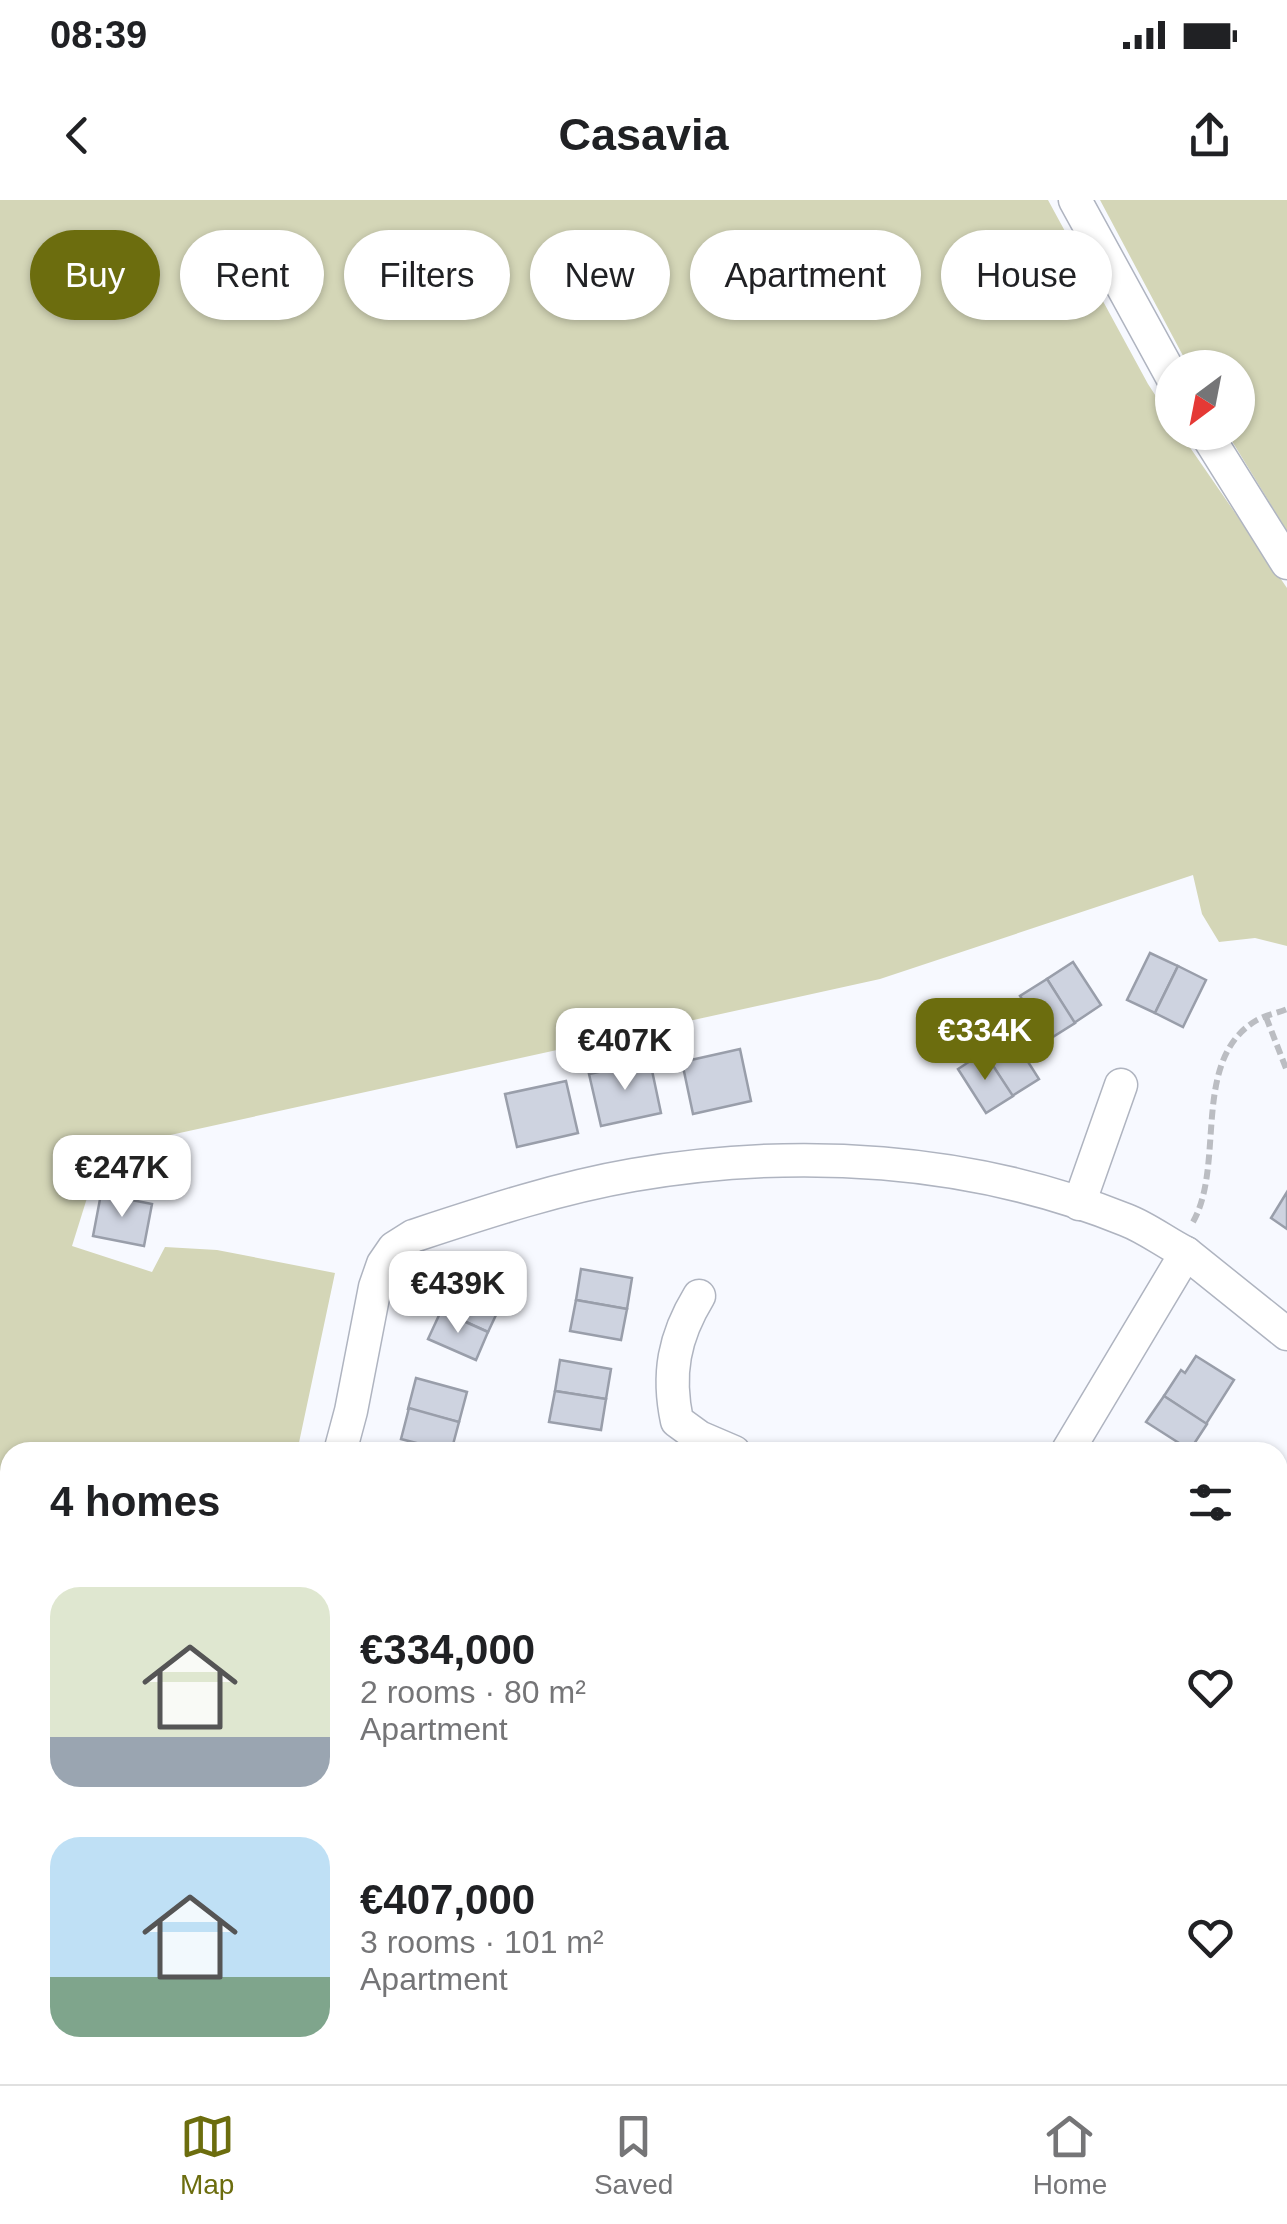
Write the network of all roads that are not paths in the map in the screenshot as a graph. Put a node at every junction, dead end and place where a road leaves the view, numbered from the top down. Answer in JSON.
{"nodes":[{"id":1,"x":1076,"y":200,"type":"edge"},
{"id":2,"x":1156,"y":350,"type":"edge"},
{"id":3,"x":1215,"y":450,"type":"edge"},
{"id":4,"x":1287,"y":563,"type":"edge"},
{"id":5,"x":1121,"y":1085,"type":"dead end"},
{"id":6,"x":1079,"y":1204,"type":"junction"},
{"id":7,"x":1182,"y":1251,"type":"junction"},
{"id":8,"x":699,"y":1296,"type":"dead end"},
{"id":9,"x":1287,"y":1334,"type":"edge"},
{"id":10,"x":343,"y":1442,"type":"edge"},
{"id":11,"x":711,"y":1442,"type":"edge"},
{"id":12,"x":1073,"y":1442,"type":"edge"}],
"edges":[{"from":1,"to":2,"type":"street"},
{"from":3,"to":4,"type":"street"},
{"from":5,"to":6,"type":"street"},
{"from":6,"to":7,"type":"street"},
{"from":6,"to":10,"type":"street"},
{"from":7,"to":9,"type":"street"},
{"from":7,"to":12,"type":"street"},
{"from":8,"to":11,"type":"street"}]}
